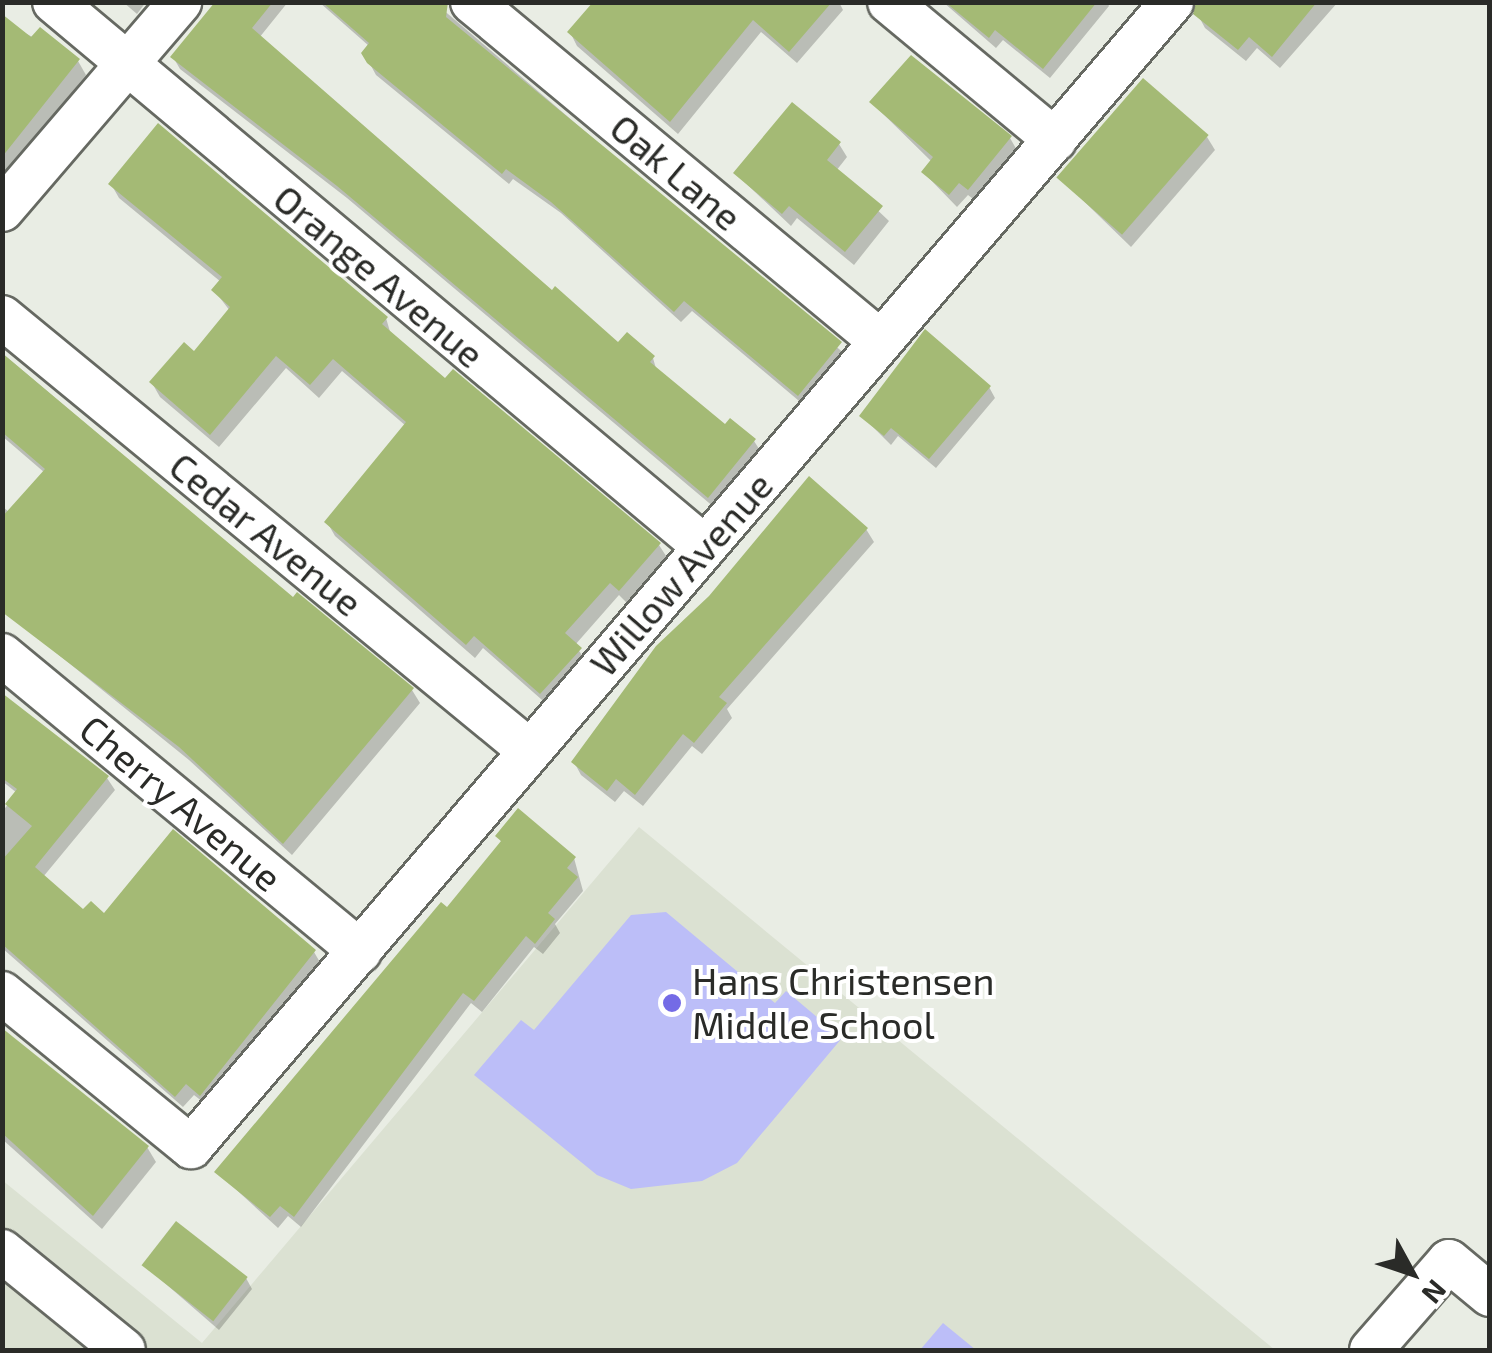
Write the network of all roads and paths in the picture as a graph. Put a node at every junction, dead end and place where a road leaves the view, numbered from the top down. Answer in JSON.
{"nodes":[{"id":1,"x":54,"y":2,"type":"edge"},
{"id":2,"x":180,"y":2,"type":"edge"},
{"id":3,"x":472,"y":2,"type":"edge"},
{"id":4,"x":889,"y":2,"type":"edge"},
{"id":5,"x":1172,"y":2,"type":"edge"},
{"id":6,"x":124,"y":64,"type":"junction"},
{"id":7,"x":1055,"y":140,"type":"junction"},
{"id":8,"x":2,"y":210,"type":"edge"},
{"id":9,"x":2,"y":317,"type":"edge"},
{"id":10,"x":880,"y":341,"type":"junction"},
{"id":11,"x":705,"y":548,"type":"junction"},
{"id":12,"x":2,"y":655,"type":"edge"},
{"id":13,"x":530,"y":751,"type":"junction"},
{"id":14,"x":360,"y":952,"type":"junction"},
{"id":15,"x":2,"y":993,"type":"edge"},
{"id":16,"x":2,"y":1251,"type":"edge"},
{"id":17,"x":1490,"y":1294,"type":"edge"},
{"id":18,"x":124,"y":1350,"type":"edge"},
{"id":19,"x":1372,"y":1350,"type":"edge"}],
"edges":[{"from":1,"to":6,"type":"street","name":"Orange Avenue"},
{"from":2,"to":6,"type":"street"},
{"from":3,"to":10,"type":"street","name":"Oak Lane"},
{"from":4,"to":7,"type":"street"},
{"from":5,"to":7,"type":"street","name":"Willow Avenue"},
{"from":6,"to":8,"type":"street"},
{"from":6,"to":11,"type":"street","name":"Orange Avenue"},
{"from":7,"to":10,"type":"street","name":"Willow Avenue"},
{"from":9,"to":13,"type":"street","name":"Cedar Avenue"},
{"from":10,"to":11,"type":"street","name":"Willow Avenue"},
{"from":11,"to":13,"type":"street","name":"Willow Avenue"},
{"from":12,"to":14,"type":"street","name":"Cherry Avenue"},
{"from":13,"to":14,"type":"street","name":"Willow Avenue"},
{"from":14,"to":15,"type":"street","name":"Willow Avenue"},
{"from":16,"to":18,"type":"street"},
{"from":17,"to":19,"type":"street"}]}
